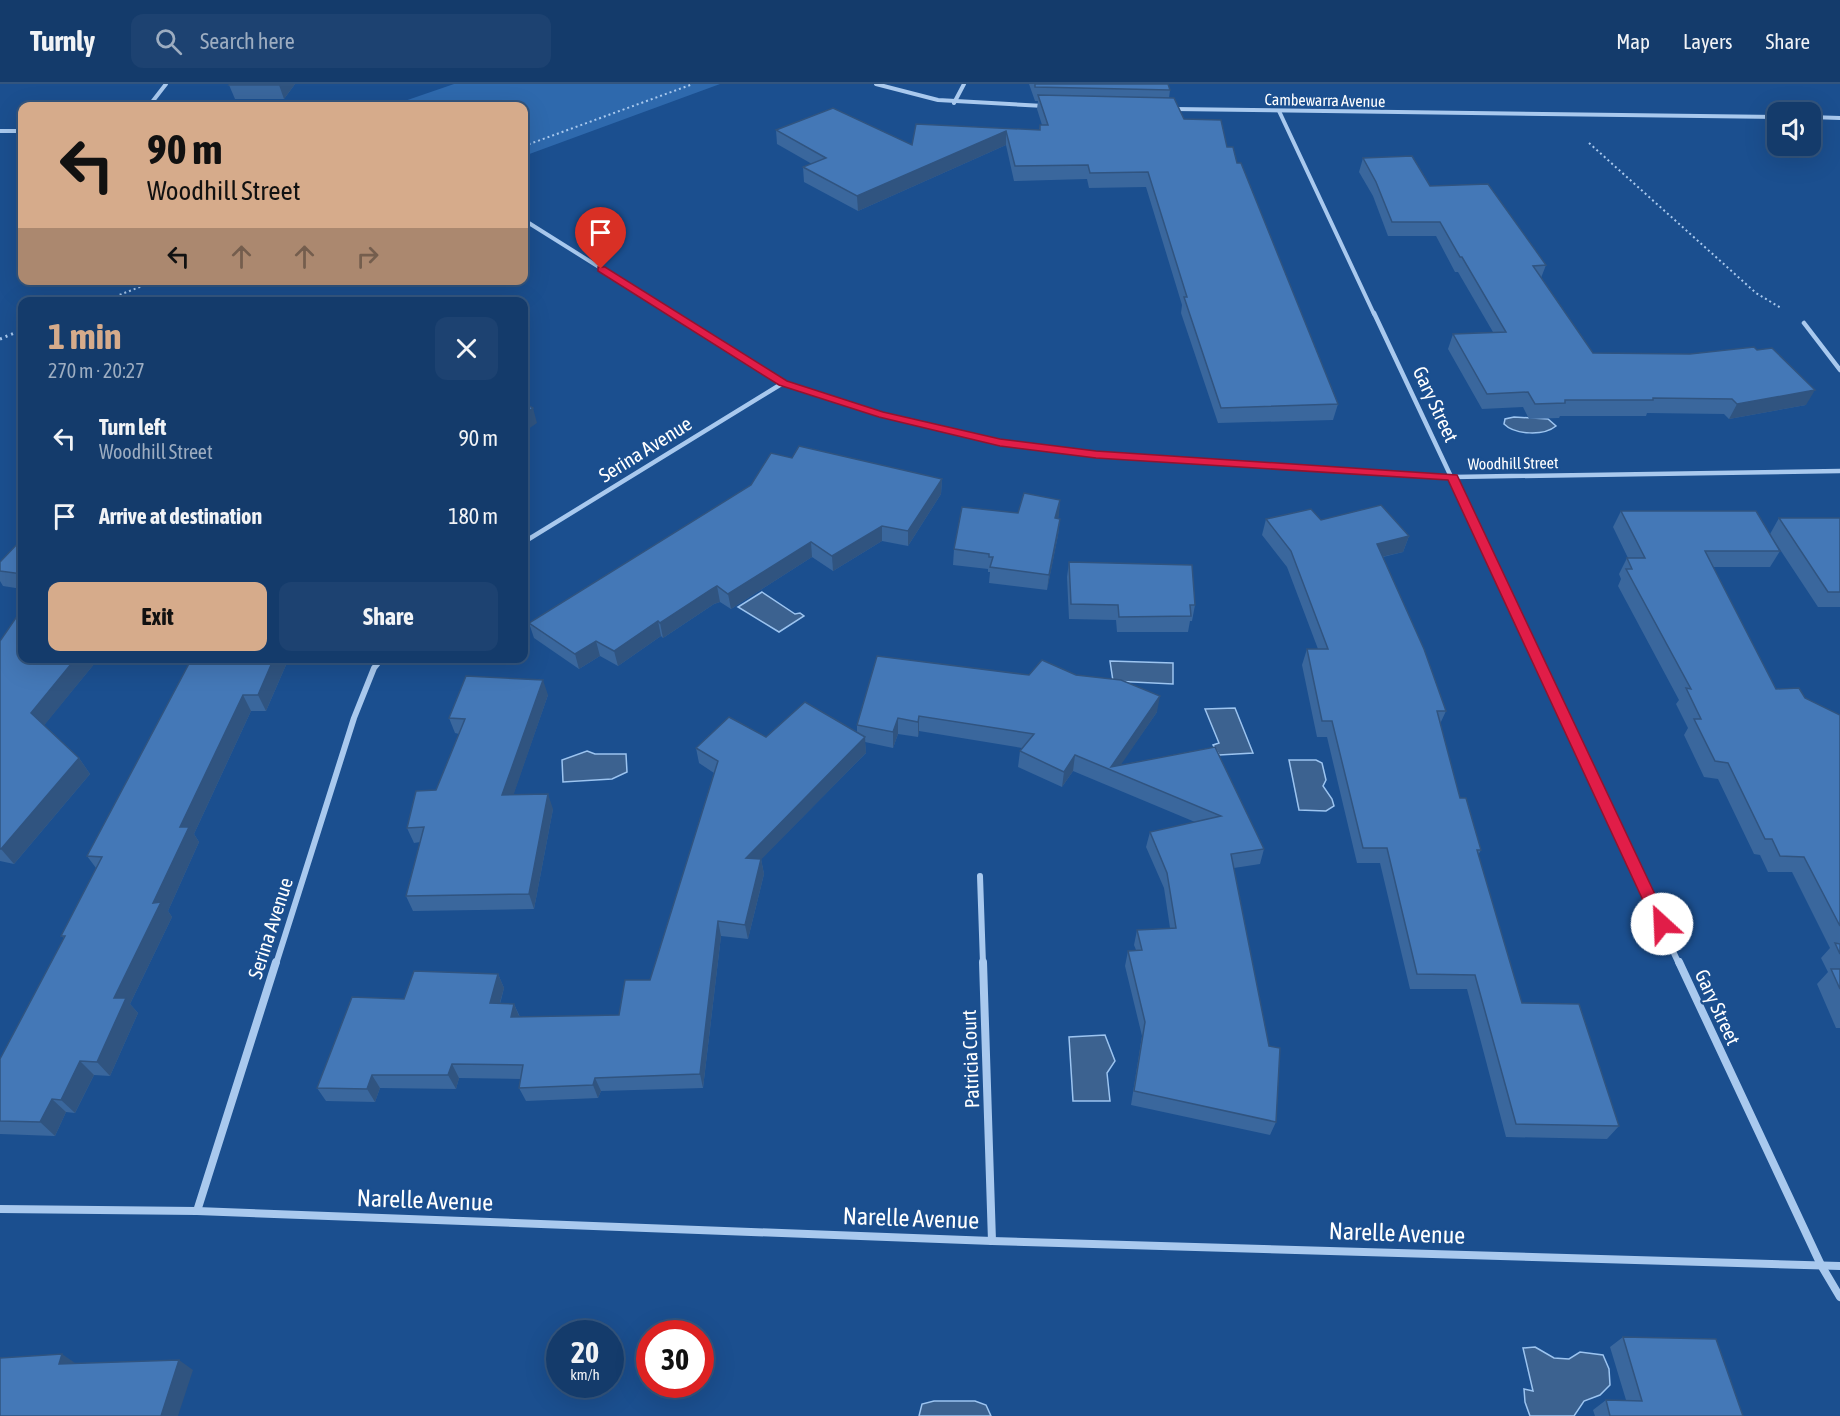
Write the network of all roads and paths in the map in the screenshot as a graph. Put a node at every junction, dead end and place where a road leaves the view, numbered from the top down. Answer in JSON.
{"nodes":[{"id":1,"x":166,"y":84,"type":"edge"},
{"id":2,"x":693,"y":84,"type":"edge"},
{"id":3,"x":876,"y":84,"type":"edge"},
{"id":4,"x":964,"y":84,"type":"edge"},
{"id":5,"x":152,"y":102,"type":"edge"},
{"id":6,"x":954,"y":104,"type":"junction"},
{"id":7,"x":1047,"y":106,"type":"edge"},
{"id":8,"x":1163,"y":108,"type":"edge"},
{"id":9,"x":1279,"y":111,"type":"junction"},
{"id":10,"x":1558,"y":114,"type":"junction"},
{"id":11,"x":1767,"y":117,"type":"edge"},
{"id":12,"x":1821,"y":117,"type":"edge"},
{"id":13,"x":1840,"y":118,"type":"edge"},
{"id":14,"x":0,"y":131,"type":"edge"},
{"id":15,"x":18,"y":131,"type":"edge"},
{"id":16,"x":528,"y":145,"type":"edge"},
{"id":17,"x":528,"y":223,"type":"edge"},
{"id":18,"x":145,"y":285,"type":"edge"},
{"id":19,"x":114,"y":297,"type":"edge"},
{"id":20,"x":1804,"y":323,"type":"joint"},
{"id":21,"x":18,"y":332,"type":"edge"},
{"id":22,"x":0,"y":339,"type":"edge"},
{"id":23,"x":1840,"y":370,"type":"edge"},
{"id":24,"x":783,"y":383,"type":"junction"},
{"id":25,"x":1840,"y":471,"type":"edge"},
{"id":26,"x":1453,"y":477,"type":"junction"},
{"id":27,"x":528,"y":540,"type":"edge"},
{"id":28,"x":378,"y":663,"type":"edge"},
{"id":29,"x":980,"y":876,"type":"dead end"},
{"id":30,"x":0,"y":1209,"type":"edge"},
{"id":31,"x":197,"y":1211,"type":"junction"},
{"id":32,"x":992,"y":1241,"type":"junction"},
{"id":33,"x":1821,"y":1265,"type":"junction"},
{"id":34,"x":1840,"y":1266,"type":"edge"},
{"id":35,"x":1840,"y":1297,"type":"edge"}],
"edges":[{"from":1,"to":5,"type":"street"},
{"from":2,"to":16,"type":"path"},
{"from":3,"to":6,"type":"street"},
{"from":4,"to":6,"type":"street"},
{"from":6,"to":7,"type":"street"},
{"from":8,"to":9,"type":"street","name":"Cambewarra Avenue"},
{"from":9,"to":10,"type":"street","name":"Cambewarra Avenue"},
{"from":9,"to":26,"type":"street","name":"Gary Street"},
{"from":10,"to":11,"type":"street","name":"Cambewarra Avenue"},
{"from":10,"to":20,"type":"path"},
{"from":12,"to":13,"type":"street"},
{"from":14,"to":15,"type":"street"},
{"from":17,"to":24,"type":"street","name":"Woodhill Street"},
{"from":18,"to":19,"type":"path"},
{"from":20,"to":23,"type":"street"},
{"from":21,"to":22,"type":"path"},
{"from":24,"to":26,"type":"street","name":"Woodhill Street"},
{"from":24,"to":27,"type":"street","name":"Serina Avenue"},
{"from":25,"to":26,"type":"street","name":"Woodhill Street"},
{"from":26,"to":33,"type":"street","name":"Gary Street"},
{"from":28,"to":31,"type":"street","name":"Serina Avenue"},
{"from":29,"to":32,"type":"street","name":"Patricia Court"},
{"from":30,"to":31,"type":"street","name":"Narelle Avenue"},
{"from":31,"to":32,"type":"street","name":"Narelle Avenue"},
{"from":32,"to":33,"type":"street","name":"Narelle Avenue"},
{"from":33,"to":34,"type":"street","name":"Narelle Avenue"},
{"from":33,"to":35,"type":"street","name":"Gary Street"}]}
